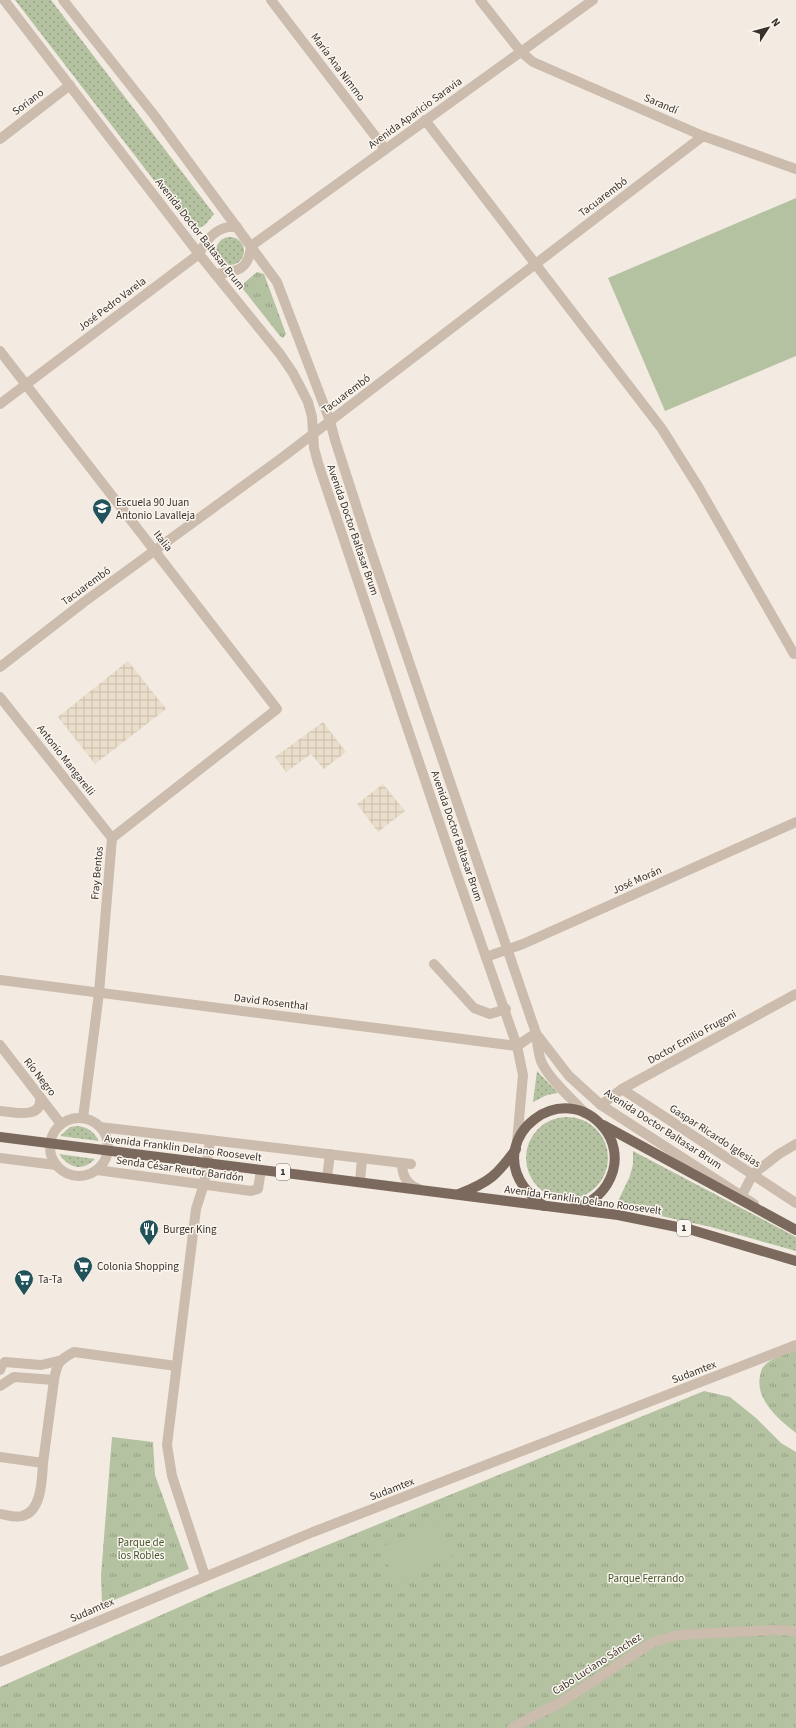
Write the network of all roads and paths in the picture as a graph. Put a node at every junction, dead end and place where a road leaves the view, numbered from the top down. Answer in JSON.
{"nodes":[{"id":1,"x":4,"y":0,"type":"edge"},
{"id":2,"x":63,"y":0,"type":"edge"},
{"id":3,"x":271,"y":0,"type":"edge"},
{"id":4,"x":480,"y":0,"type":"edge"},
{"id":5,"x":593,"y":0,"type":"edge"},
{"id":6,"x":521,"y":52,"type":"junction"},
{"id":7,"x":70,"y":85,"type":"junction"},
{"id":8,"x":425,"y":120,"type":"junction"},
{"id":9,"x":703,"y":136,"type":"junction"},
{"id":10,"x":0,"y":139,"type":"edge"},
{"id":11,"x":385,"y":149,"type":"junction"},
{"id":12,"x":796,"y":169,"type":"edge"},
{"id":13,"x":237,"y":227,"type":"junction"},
{"id":14,"x":251,"y":246,"type":"junction"},
{"id":15,"x":199,"y":254,"type":"junction"},
{"id":16,"x":536,"y":264,"type":"junction"},
{"id":17,"x":215,"y":274,"type":"junction"},
{"id":18,"x":0,"y":351,"type":"edge"},
{"id":19,"x":26,"y":385,"type":"junction"},
{"id":20,"x":0,"y":404,"type":"edge"},
{"id":21,"x":330,"y":421,"type":"junction"},
{"id":22,"x":313,"y":433,"type":"junction"},
{"id":23,"x":156,"y":551,"type":"junction"},
{"id":24,"x":794,"y":654,"type":"dead end"},
{"id":25,"x":0,"y":667,"type":"edge"},
{"id":26,"x":0,"y":697,"type":"edge"},
{"id":27,"x":277,"y":709,"type":"joint"},
{"id":28,"x":796,"y":822,"type":"edge"},
{"id":29,"x":112,"y":838,"type":"junction"},
{"id":30,"x":507,"y":950,"type":"junction"},
{"id":31,"x":486,"y":957,"type":"junction"},
{"id":32,"x":434,"y":964,"type":"dead end"},
{"id":33,"x":0,"y":980,"type":"edge"},
{"id":34,"x":99,"y":992,"type":"junction"},
{"id":35,"x":796,"y":994,"type":"edge"},
{"id":36,"x":506,"y":1009,"type":"junction"},
{"id":37,"x":536,"y":1033,"type":"junction"},
{"id":38,"x":0,"y":1045,"type":"edge"},
{"id":39,"x":517,"y":1046,"type":"junction"},
{"id":40,"x":622,"y":1089,"type":"junction"},
{"id":41,"x":40,"y":1097,"type":"junction"},
{"id":42,"x":601,"y":1105,"type":"junction"},
{"id":43,"x":0,"y":1111,"type":"edge"},
{"id":44,"x":585,"y":1113,"type":"junction"},
{"id":45,"x":83,"y":1118,"type":"junction"},
{"id":46,"x":599,"y":1122,"type":"junction"},
{"id":47,"x":61,"y":1124,"type":"junction"},
{"id":48,"x":100,"y":1127,"type":"junction"},
{"id":49,"x":0,"y":1136,"type":"edge"},
{"id":50,"x":210,"y":1140,"type":"junction"},
{"id":51,"x":50,"y":1143,"type":"junction"},
{"id":52,"x":796,"y":1144,"type":"edge"},
{"id":53,"x":516,"y":1147,"type":"junction"},
{"id":54,"x":108,"y":1150,"type":"junction"},
{"id":55,"x":330,"y":1154,"type":"junction"},
{"id":56,"x":0,"y":1158,"type":"edge"},
{"id":57,"x":362,"y":1158,"type":"junction"},
{"id":58,"x":207,"y":1163,"type":"junction"},
{"id":59,"x":56,"y":1165,"type":"junction"},
{"id":60,"x":97,"y":1170,"type":"junction"},
{"id":61,"x":261,"y":1170,"type":"junction"},
{"id":62,"x":753,"y":1174,"type":"junction"},
{"id":63,"x":327,"y":1178,"type":"junction"},
{"id":64,"x":360,"y":1182,"type":"junction"},
{"id":65,"x":204,"y":1184,"type":"junction"},
{"id":66,"x":419,"y":1189,"type":"junction"},
{"id":67,"x":458,"y":1195,"type":"junction"},
{"id":68,"x":742,"y":1195,"type":"junction"},
{"id":69,"x":796,"y":1203,"type":"edge"},
{"id":70,"x":544,"y":1206,"type":"junction"},
{"id":71,"x":569,"y":1209,"type":"junction"},
{"id":72,"x":771,"y":1216,"type":"junction"},
{"id":73,"x":796,"y":1230,"type":"edge"},
{"id":74,"x":796,"y":1261,"type":"edge"},
{"id":75,"x":796,"y":1345,"type":"edge"},
{"id":76,"x":62,"y":1360,"type":"junction"},
{"id":77,"x":176,"y":1366,"type":"junction"},
{"id":78,"x":0,"y":1370,"type":"edge"},
{"id":79,"x":54,"y":1380,"type":"junction"},
{"id":80,"x":0,"y":1386,"type":"edge"},
{"id":81,"x":0,"y":1457,"type":"edge"},
{"id":82,"x":43,"y":1463,"type":"junction"},
{"id":83,"x":0,"y":1514,"type":"edge"},
{"id":84,"x":205,"y":1576,"type":"junction"},
{"id":85,"x":796,"y":1631,"type":"edge"},
{"id":86,"x":0,"y":1662,"type":"edge"},
{"id":87,"x":512,"y":1728,"type":"edge"}],
"edges":[{"from":1,"to":7,"type":"street","name":"Avenida Doctor Baltasar Brum"},
{"from":2,"to":13,"type":"street","name":"Avenida Doctor Baltasar Brum"},
{"from":3,"to":11,"type":"street","name":"María Ana Nimmo"},
{"from":4,"to":6,"type":"street","name":"Sarandí"},
{"from":5,"to":6,"type":"street","name":"Avenida Aparicio Saravia"},
{"from":6,"to":8,"type":"street","name":"Avenida Aparicio Saravia"},
{"from":6,"to":9,"type":"street","name":"Sarandí"},
{"from":7,"to":10,"type":"street","name":"Soriano"},
{"from":7,"to":15,"type":"street","name":"Avenida Doctor Baltasar Brum"},
{"from":8,"to":11,"type":"street","name":"Avenida Aparicio Saravia"},
{"from":8,"to":16,"type":"street"},
{"from":9,"to":12,"type":"street","name":"Sarandí"},
{"from":9,"to":16,"type":"street","name":"Tacuarembó"},
{"from":11,"to":14,"type":"street","name":"Avenida Aparicio Saravia"},
{"from":13,"to":14,"type":"street","name":"Avenida Doctor Baltasar Brum"},
{"from":13,"to":15,"type":"street","name":"José Pedro Varela"},
{"from":14,"to":17,"type":"street"},
{"from":14,"to":21,"type":"street","name":"Avenida Doctor Baltasar Brum"},
{"from":15,"to":17,"type":"street","name":"Avenida Doctor Baltasar Brum"},
{"from":15,"to":19,"type":"street","name":"José Pedro Varela"},
{"from":16,"to":21,"type":"street","name":"Tacuarembó"},
{"from":16,"to":24,"type":"street"},
{"from":17,"to":22,"type":"street","name":"Avenida Doctor Baltasar Brum"},
{"from":18,"to":19,"type":"street","name":"Italia"},
{"from":19,"to":20,"type":"street","name":"José Pedro Varela"},
{"from":19,"to":23,"type":"street","name":"Italia"},
{"from":21,"to":22,"type":"street","name":"Tacuarembó"},
{"from":21,"to":30,"type":"street","name":"Avenida Doctor Baltasar Brum"},
{"from":22,"to":23,"type":"street","name":"Tacuarembó"},
{"from":22,"to":31,"type":"street","name":"Avenida Doctor Baltasar Brum"},
{"from":23,"to":25,"type":"street","name":"Tacuarembó"},
{"from":23,"to":27,"type":"street","name":"Italia"},
{"from":26,"to":29,"type":"street","name":"Antonio Mangarelli"},
{"from":27,"to":29,"type":"street","name":"Fray Bentos"},
{"from":28,"to":30,"type":"street","name":"José Morán"},
{"from":29,"to":34,"type":"street","name":"Fray Bentos"},
{"from":30,"to":31,"type":"street","name":"José Morán"},
{"from":30,"to":37,"type":"street","name":"Avenida Doctor Baltasar Brum"},
{"from":31,"to":36,"type":"street","name":"Avenida Doctor Baltasar Brum"},
{"from":32,"to":36,"type":"street"},
{"from":33,"to":34,"type":"street","name":"David Rosenthal"},
{"from":34,"to":39,"type":"street","name":"David Rosenthal"},
{"from":34,"to":45,"type":"street","name":"Fray Bentos"},
{"from":35,"to":40,"type":"street","name":"Doctor Emilio Frugoni"},
{"from":36,"to":39,"type":"street","name":"Avenida Doctor Baltasar Brum"},
{"from":37,"to":39,"type":"street"},
{"from":37,"to":42,"type":"street","name":"Avenida Doctor Baltasar Brum"},
{"from":37,"to":44,"type":"street","name":"Avenida Doctor Baltasar Brum"},
{"from":38,"to":41,"type":"street","name":"Río Negro"},
{"from":39,"to":53,"type":"street","name":"Avenida Doctor Baltasar Brum"},
{"from":40,"to":42,"type":"street","name":"Doctor Emilio Frugoni"},
{"from":40,"to":62,"type":"street","name":"Gaspar Ricardo Iglesias"},
{"from":41,"to":43,"type":"street"},
{"from":41,"to":47,"type":"street","name":"Río Negro"},
{"from":42,"to":68,"type":"street","name":"Avenida Doctor Baltasar Brum"},
{"from":44,"to":46,"type":"main road"},
{"from":44,"to":53,"type":"main road"},
{"from":45,"to":47,"type":"street"},
{"from":45,"to":48,"type":"street"},
{"from":46,"to":71,"type":"main road"},
{"from":46,"to":72,"type":"main road","name":"Avenida Doctor Baltasar Brum"},
{"from":47,"to":51,"type":"street"},
{"from":48,"to":50,"type":"street","name":"Avenida Franklin Delano Roosevelt"},
{"from":48,"to":54,"type":"street"},
{"from":49,"to":51,"type":"main road","name":"Avenida Franklin Delano Roosevelt","number":"1"},
{"from":50,"to":55,"type":"street","name":"Avenida Franklin Delano Roosevelt"},
{"from":50,"to":58,"type":"street"},
{"from":51,"to":54,"type":"main road","name":"Avenida Franklin Delano Roosevelt","number":"1"},
{"from":51,"to":59,"type":"street"},
{"from":52,"to":62,"type":"street"},
{"from":53,"to":67,"type":"main road","name":"Avenida Franklin Delano Roosevelt"},
{"from":53,"to":70,"type":"main road"},
{"from":54,"to":58,"type":"main road","name":"Avenida Franklin Delano Roosevelt","number":"1"},
{"from":54,"to":60,"type":"street"},
{"from":55,"to":57,"type":"street","name":"Avenida Franklin Delano Roosevelt"},
{"from":55,"to":63,"type":"street"},
{"from":56,"to":59,"type":"street"},
{"from":57,"to":64,"type":"street"},
{"from":57,"to":66,"type":"street","name":"Avenida Franklin Delano Roosevelt"},
{"from":58,"to":61,"type":"main road","name":"Avenida Franklin Delano Roosevelt","number":"1"},
{"from":58,"to":65,"type":"street"},
{"from":59,"to":60,"type":"street"},
{"from":60,"to":65,"type":"street","name":"Senda César Reutor Baridón"},
{"from":61,"to":63,"type":"main road","name":"Avenida Franklin Delano Roosevelt","number":"1"},
{"from":61,"to":65,"type":"street","name":"Senda César Reutor Baridón"},
{"from":62,"to":68,"type":"street"},
{"from":62,"to":69,"type":"street","name":"Gaspar Ricardo Iglesias"},
{"from":63,"to":64,"type":"main road","name":"Avenida Franklin Delano Roosevelt","number":"1"},
{"from":64,"to":66,"type":"main road","name":"Avenida Franklin Delano Roosevelt","number":"1"},
{"from":65,"to":77,"type":"street"},
{"from":66,"to":67,"type":"main road","name":"Avenida Franklin Delano Roosevelt","number":"1"},
{"from":67,"to":70,"type":"main road","name":"Avenida Franklin Delano Roosevelt","number":"1"},
{"from":68,"to":72,"type":"street","name":"Avenida Doctor Baltasar Brum"},
{"from":70,"to":71,"type":"main road","name":"Avenida Franklin Delano Roosevelt","number":"1"},
{"from":71,"to":74,"type":"main road","name":"Avenida Franklin Delano Roosevelt","number":"1"},
{"from":72,"to":73,"type":"main road","name":"Avenida Doctor Baltasar Brum"},
{"from":75,"to":84,"type":"street","name":"Sudamtex"},
{"from":76,"to":77,"type":"street"},
{"from":76,"to":78,"type":"street"},
{"from":76,"to":79,"type":"street"},
{"from":77,"to":84,"type":"street"},
{"from":79,"to":80,"type":"street"},
{"from":79,"to":82,"type":"street"},
{"from":81,"to":82,"type":"street"},
{"from":82,"to":83,"type":"street"},
{"from":84,"to":86,"type":"street","name":"Sudamtex"},
{"from":85,"to":87,"type":"street","name":"Cabo Luciano Sánchez"}]}
